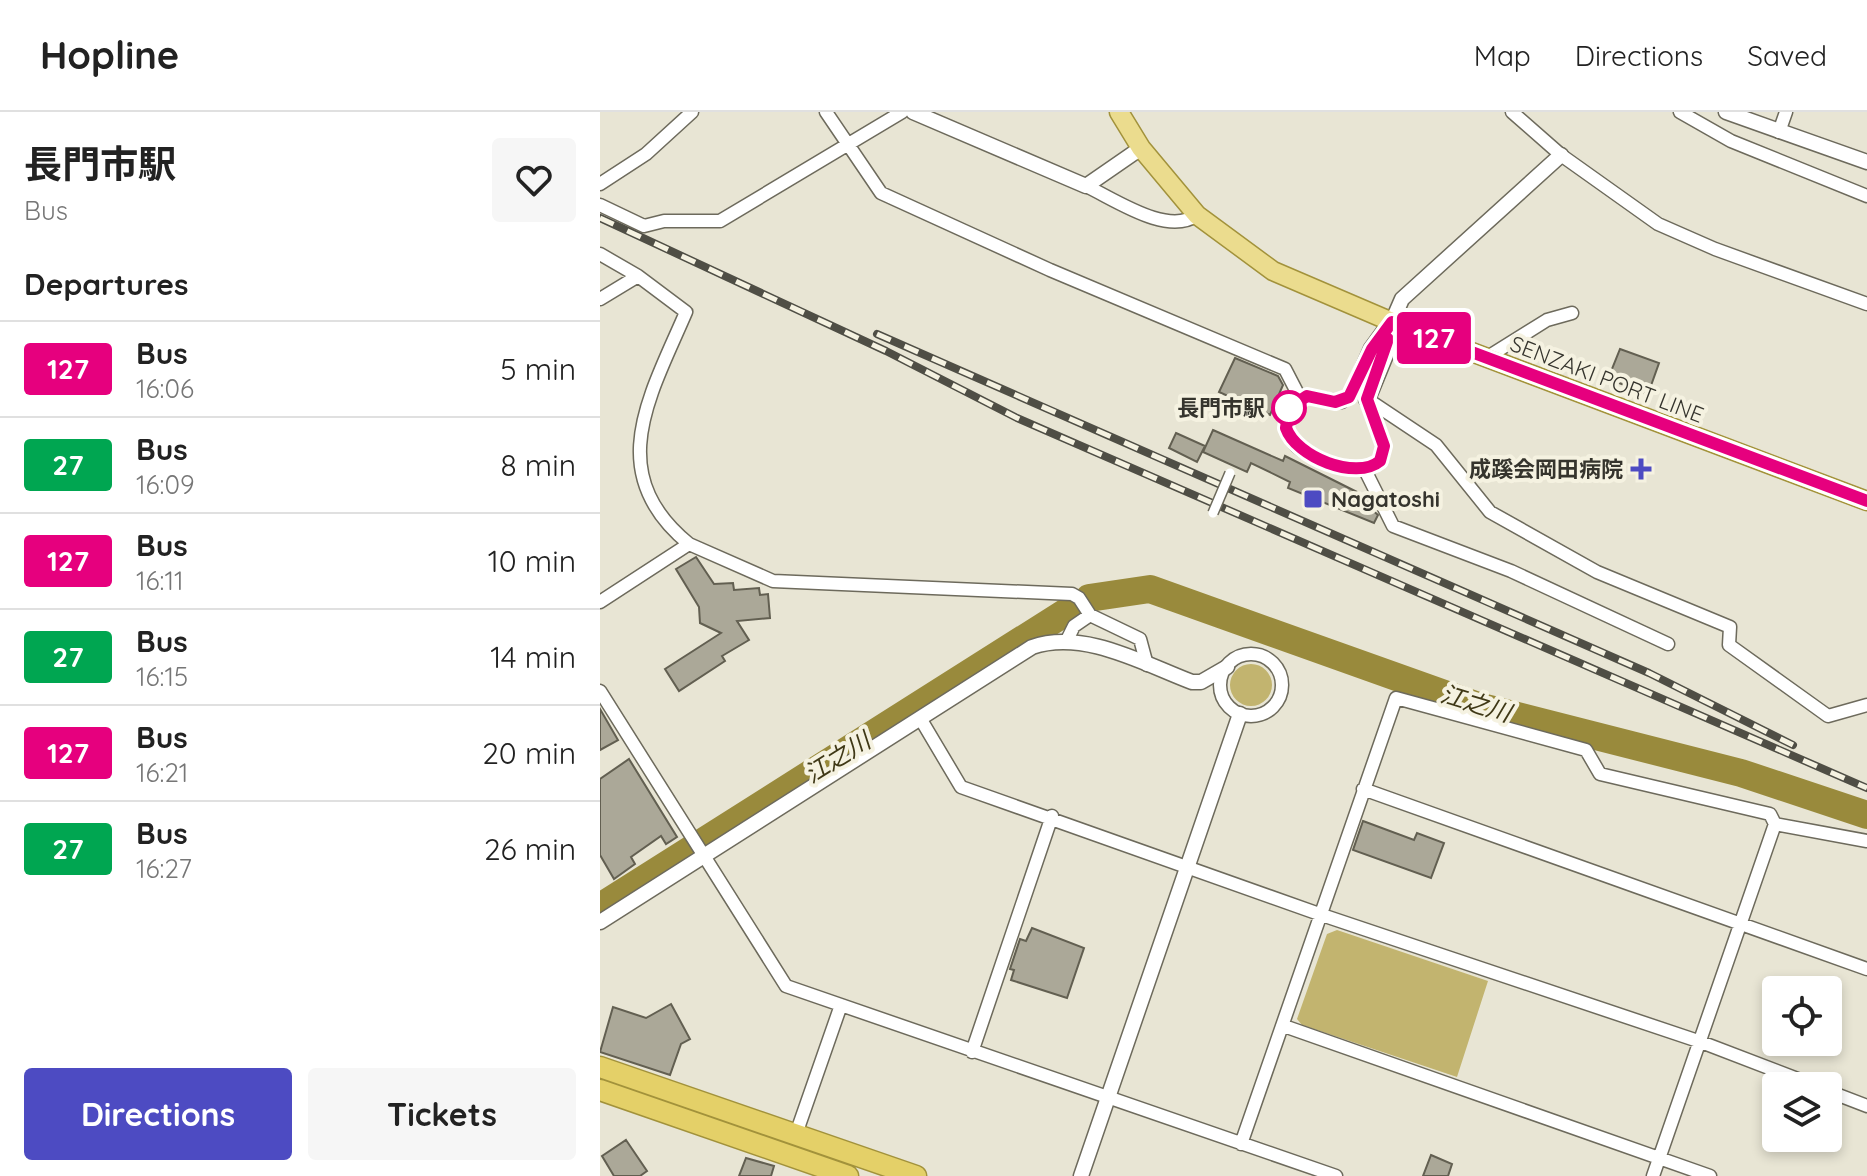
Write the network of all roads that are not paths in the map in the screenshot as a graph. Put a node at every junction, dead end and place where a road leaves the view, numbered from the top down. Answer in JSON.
{"nodes":[{"id":1,"x":692,"y":112,"type":"edge"},
{"id":2,"x":826,"y":112,"type":"edge"},
{"id":3,"x":902,"y":112,"type":"edge"},
{"id":4,"x":913,"y":112,"type":"edge"},
{"id":5,"x":1119,"y":112,"type":"edge"},
{"id":6,"x":1512,"y":112,"type":"edge"},
{"id":7,"x":1680,"y":112,"type":"edge"},
{"id":8,"x":1726,"y":112,"type":"edge"},
{"id":9,"x":1786,"y":112,"type":"edge"},
{"id":10,"x":1779,"y":132,"type":"junction"},
{"id":11,"x":847,"y":145,"type":"junction"},
{"id":12,"x":1141,"y":148,"type":"junction"},
{"id":13,"x":1561,"y":155,"type":"junction"},
{"id":14,"x":1867,"y":162,"type":"edge"},
{"id":15,"x":600,"y":184,"type":"edge"},
{"id":16,"x":1086,"y":186,"type":"junction"},
{"id":17,"x":1867,"y":196,"type":"edge"},
{"id":18,"x":600,"y":205,"type":"edge"},
{"id":19,"x":1197,"y":215,"type":"junction"},
{"id":20,"x":600,"y":254,"type":"edge"},
{"id":21,"x":638,"y":276,"type":"junction"},
{"id":22,"x":600,"y":299,"type":"edge"},
{"id":23,"x":1867,"y":304,"type":"edge"},
{"id":24,"x":1572,"y":313,"type":"dead end"},
{"id":25,"x":1392,"y":322,"type":"junction"},
{"id":26,"x":1486,"y":358,"type":"junction"},
{"id":27,"x":1361,"y":394,"type":"junction"},
{"id":28,"x":1300,"y":398,"type":"junction"},
{"id":29,"x":1365,"y":470,"type":"junction"},
{"id":30,"x":1230,"y":473,"type":"dead end"},
{"id":31,"x":1867,"y":501,"type":"edge"},
{"id":32,"x":1213,"y":513,"type":"dead end"},
{"id":33,"x":689,"y":544,"type":"junction"},
{"id":34,"x":600,"y":602,"type":"edge"},
{"id":35,"x":1090,"y":615,"type":"junction"},
{"id":36,"x":1067,"y":640,"type":"junction"},
{"id":37,"x":1668,"y":644,"type":"dead end"},
{"id":38,"x":1147,"y":665,"type":"junction"},
{"id":39,"x":1227,"y":667,"type":"junction"},
{"id":40,"x":600,"y":691,"type":"edge"},
{"id":41,"x":1867,"y":705,"type":"edge"},
{"id":42,"x":1240,"y":714,"type":"junction"},
{"id":43,"x":920,"y":718,"type":"junction"},
{"id":44,"x":1363,"y":789,"type":"junction"},
{"id":45,"x":1052,"y":816,"type":"junction"},
{"id":46,"x":1775,"y":824,"type":"junction"},
{"id":47,"x":1867,"y":841,"type":"edge"},
{"id":48,"x":705,"y":857,"type":"junction"},
{"id":49,"x":1188,"y":866,"type":"junction"},
{"id":50,"x":1322,"y":915,"type":"junction"},
{"id":51,"x":600,"y":922,"type":"edge"},
{"id":52,"x":1738,"y":923,"type":"junction"},
{"id":53,"x":1867,"y":969,"type":"edge"},
{"id":54,"x":841,"y":1005,"type":"junction"},
{"id":55,"x":1284,"y":1026,"type":"junction"},
{"id":56,"x":1701,"y":1042,"type":"junction"},
{"id":57,"x":972,"y":1052,"type":"junction"},
{"id":58,"x":600,"y":1067,"type":"edge"},
{"id":59,"x":1779,"y":1072,"type":"edge"},
{"id":60,"x":600,"y":1090,"type":"edge"},
{"id":61,"x":1842,"y":1096,"type":"edge"},
{"id":62,"x":1108,"y":1099,"type":"junction"},
{"id":63,"x":1867,"y":1106,"type":"edge"},
{"id":64,"x":796,"y":1134,"type":"junction"},
{"id":65,"x":1241,"y":1144,"type":"junction"},
{"id":66,"x":1659,"y":1158,"type":"junction"},
{"id":67,"x":848,"y":1176,"type":"edge"},
{"id":68,"x":916,"y":1176,"type":"edge"},
{"id":69,"x":1081,"y":1176,"type":"edge"},
{"id":70,"x":1336,"y":1176,"type":"edge"},
{"id":71,"x":1653,"y":1176,"type":"edge"},
{"id":72,"x":1710,"y":1176,"type":"edge"}],
"edges":[{"from":1,"to":15,"type":"street"},
{"from":2,"to":11,"type":"street"},
{"from":3,"to":11,"type":"street"},
{"from":4,"to":16,"type":"street"},
{"from":5,"to":12,"type":"main road","name":"SENZAKI PORT LINE"},
{"from":6,"to":13,"type":"street"},
{"from":7,"to":17,"type":"street"},
{"from":8,"to":10,"type":"street"},
{"from":9,"to":10,"type":"street"},
{"from":10,"to":14,"type":"street"},
{"from":11,"to":18,"type":"street"},
{"from":11,"to":28,"type":"street"},
{"from":12,"to":16,"type":"street"},
{"from":12,"to":19,"type":"main road","name":"SENZAKI PORT LINE"},
{"from":13,"to":23,"type":"street"},
{"from":13,"to":25,"type":"street"},
{"from":16,"to":19,"type":"street"},
{"from":19,"to":25,"type":"main road","name":"SENZAKI PORT LINE"},
{"from":20,"to":21,"type":"street"},
{"from":21,"to":22,"type":"street"},
{"from":21,"to":33,"type":"street"},
{"from":24,"to":26,"type":"street"},
{"from":25,"to":26,"type":"main road","name":"SENZAKI PORT LINE"},
{"from":25,"to":27,"type":"main road"},
{"from":26,"to":31,"type":"main road","name":"SENZAKI PORT LINE"},
{"from":27,"to":28,"type":"street"},
{"from":27,"to":29,"type":"street"},
{"from":27,"to":41,"type":"street"},
{"from":28,"to":29,"type":"street"},
{"from":29,"to":37,"type":"street"},
{"from":30,"to":32,"type":"street","bridge":true},
{"from":33,"to":34,"type":"street"},
{"from":33,"to":35,"type":"street"},
{"from":35,"to":36,"type":"street"},
{"from":35,"to":38,"type":"street"},
{"from":36,"to":38,"type":"street"},
{"from":36,"to":43,"type":"street"},
{"from":38,"to":39,"type":"street"},
{"from":39,"to":42,"type":"street"},
{"from":39,"to":42,"type":"street"},
{"from":40,"to":48,"type":"street"},
{"from":42,"to":49,"type":"street"},
{"from":43,"to":45,"type":"street"},
{"from":43,"to":48,"type":"street"},
{"from":44,"to":46,"type":"street"},
{"from":44,"to":50,"type":"street"},
{"from":44,"to":52,"type":"street"},
{"from":45,"to":49,"type":"street"},
{"from":45,"to":57,"type":"street"},
{"from":46,"to":47,"type":"street"},
{"from":46,"to":52,"type":"street"},
{"from":48,"to":51,"type":"street"},
{"from":48,"to":54,"type":"street"},
{"from":49,"to":50,"type":"street"},
{"from":49,"to":62,"type":"street"},
{"from":50,"to":55,"type":"street"},
{"from":50,"to":56,"type":"street"},
{"from":52,"to":53,"type":"street"},
{"from":52,"to":56,"type":"street"},
{"from":54,"to":57,"type":"street"},
{"from":54,"to":64,"type":"street"},
{"from":55,"to":65,"type":"street"},
{"from":55,"to":66,"type":"street"},
{"from":56,"to":59,"type":"street"},
{"from":56,"to":66,"type":"street"},
{"from":57,"to":62,"type":"street"},
{"from":58,"to":64,"type":"highway"},
{"from":60,"to":67,"type":"highway"},
{"from":61,"to":63,"type":"street"},
{"from":62,"to":65,"type":"street"},
{"from":62,"to":69,"type":"street"},
{"from":64,"to":68,"type":"highway"},
{"from":65,"to":70,"type":"street"},
{"from":66,"to":71,"type":"street"},
{"from":66,"to":72,"type":"street"}]}
